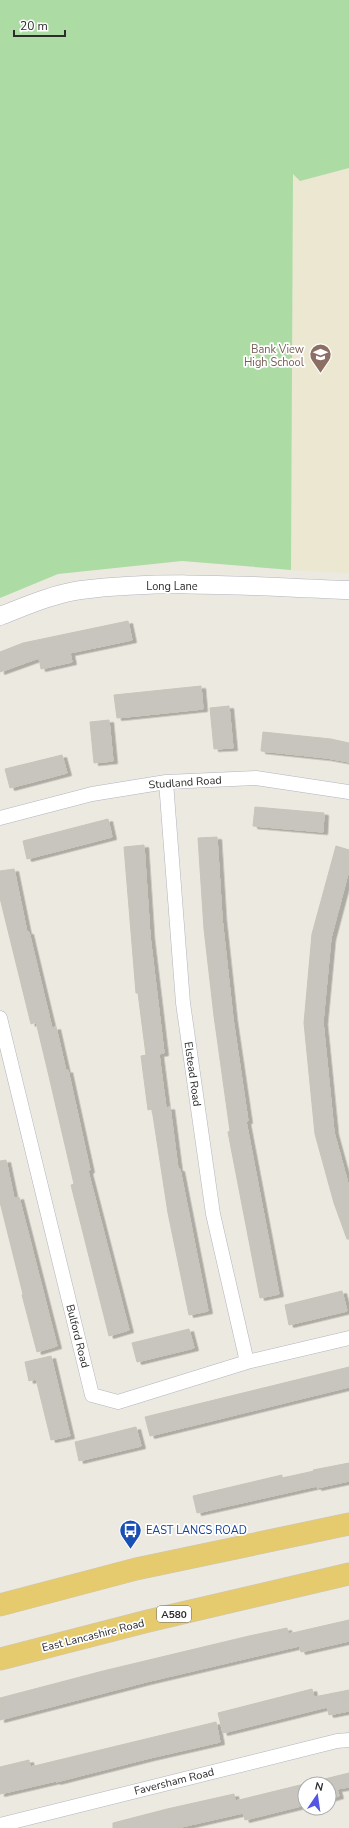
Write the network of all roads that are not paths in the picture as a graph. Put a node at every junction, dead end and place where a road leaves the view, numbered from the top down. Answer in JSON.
{"nodes":[{"id":1,"x":349,"y":590,"type":"edge"},
{"id":2,"x":0,"y":616,"type":"edge"},
{"id":3,"x":166,"y":782,"type":"junction"},
{"id":4,"x":349,"y":792,"type":"edge"},
{"id":5,"x":0,"y":818,"type":"edge"},
{"id":6,"x":0,"y":1018,"type":"edge"},
{"id":7,"x":349,"y":1338,"type":"edge"},
{"id":8,"x":247,"y":1362,"type":"junction"},
{"id":9,"x":349,"y":1524,"type":"edge"},
{"id":10,"x":349,"y":1574,"type":"edge"},
{"id":11,"x":0,"y":1605,"type":"edge"},
{"id":12,"x":0,"y":1659,"type":"edge"},
{"id":13,"x":349,"y":1740,"type":"edge"},
{"id":14,"x":0,"y":1825,"type":"edge"}],
"edges":[{"from":1,"to":2,"type":"street","name":"Long Lane"},
{"from":3,"to":4,"type":"street","name":"Studland Road"},
{"from":3,"to":5,"type":"street","name":"Studland Road"},
{"from":3,"to":8,"type":"street","name":"Elstead Road"},
{"from":6,"to":8,"type":"street","name":"Bulford Road"},
{"from":7,"to":8,"type":"street","name":"Bulford Road"},
{"from":9,"to":11,"type":"highway"},
{"from":10,"to":12,"type":"highway","name":"East Lancashire Road","number":"A580"},
{"from":13,"to":14,"type":"street","name":"Faversham Road"}]}
